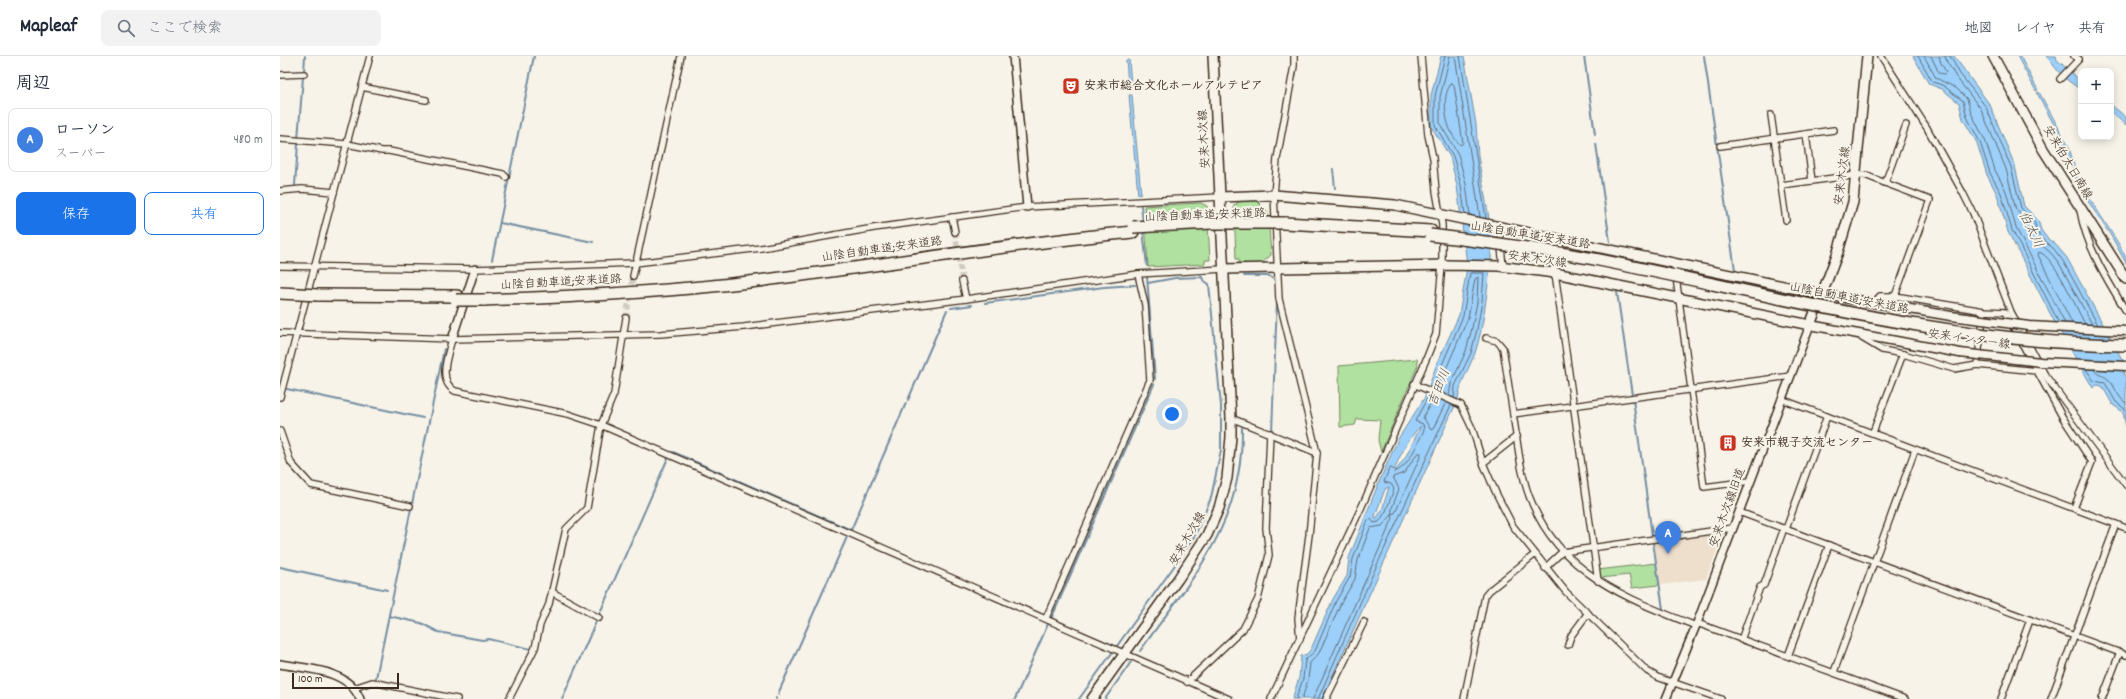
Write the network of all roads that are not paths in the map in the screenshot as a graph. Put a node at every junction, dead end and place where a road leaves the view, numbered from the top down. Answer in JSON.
{"nodes":[{"id":1,"x":370,"y":56,"type":"edge"},
{"id":2,"x":681,"y":56,"type":"edge"},
{"id":3,"x":1014,"y":56,"type":"edge"},
{"id":4,"x":1213,"y":56,"type":"edge"},
{"id":5,"x":1294,"y":56,"type":"edge"},
{"id":6,"x":1421,"y":56,"type":"edge"},
{"id":7,"x":1868,"y":56,"type":"edge"},
{"id":8,"x":1881,"y":56,"type":"edge"},
{"id":9,"x":1992,"y":56,"type":"edge"},
{"id":10,"x":2078,"y":57,"type":"edge"},
{"id":11,"x":304,"y":74,"type":"dead end"},
{"id":12,"x":280,"y":75,"type":"edge"},
{"id":13,"x":2060,"y":79,"type":"dead end"},
{"id":14,"x":362,"y":87,"type":"junction"},
{"id":15,"x":426,"y":100,"type":"dead end"},
{"id":16,"x":1771,"y":115,"type":"dead end"},
{"id":17,"x":1906,"y":125,"type":"dead end"},
{"id":18,"x":1834,"y":130,"type":"dead end"},
{"id":19,"x":1806,"y":134,"type":"junction"},
{"id":20,"x":1775,"y":138,"type":"junction"},
{"id":21,"x":280,"y":139,"type":"edge"},
{"id":22,"x":347,"y":144,"type":"junction"},
{"id":23,"x":1720,"y":146,"type":"dead end"},
{"id":24,"x":1857,"y":175,"type":"junction"},
{"id":25,"x":506,"y":177,"type":"dead end"},
{"id":26,"x":1812,"y":181,"type":"junction"},
{"id":27,"x":1885,"y":183,"type":"junction"},
{"id":28,"x":1781,"y":185,"type":"junction"},
{"id":29,"x":280,"y":191,"type":"edge"},
{"id":30,"x":334,"y":192,"type":"junction"},
{"id":31,"x":1274,"y":195,"type":"junction"},
{"id":32,"x":1220,"y":197,"type":"junction"},
{"id":33,"x":1027,"y":207,"type":"junction"},
{"id":34,"x":2079,"y":207,"type":"junction"},
{"id":35,"x":1442,"y":214,"type":"junction"},
{"id":36,"x":952,"y":217,"type":"junction"},
{"id":37,"x":1786,"y":220,"type":"dead end"},
{"id":38,"x":1498,"y":226,"type":"junction"},
{"id":39,"x":955,"y":232,"type":"tunnel mouth"},
{"id":40,"x":1431,"y":233,"type":"junction"},
{"id":41,"x":1548,"y":237,"type":"junction"},
{"id":42,"x":635,"y":262,"type":"junction"},
{"id":43,"x":1674,"y":262,"type":"junction"},
{"id":44,"x":1445,"y":265,"type":"junction"},
{"id":45,"x":280,"y":266,"type":"edge"},
{"id":46,"x":1501,"y":266,"type":"junction"},
{"id":47,"x":315,"y":267,"type":"junction"},
{"id":48,"x":1277,"y":268,"type":"junction"},
{"id":49,"x":475,"y":269,"type":"junction"},
{"id":50,"x":1223,"y":269,"type":"junction"},
{"id":51,"x":1555,"y":273,"type":"junction"},
{"id":52,"x":1138,"y":274,"type":"junction"},
{"id":53,"x":633,"y":276,"type":"tunnel mouth"},
{"id":54,"x":2126,"y":279,"type":"edge"},
{"id":55,"x":962,"y":281,"type":"tunnel mouth"},
{"id":56,"x":280,"y":293,"type":"edge"},
{"id":57,"x":1822,"y":294,"type":"junction"},
{"id":58,"x":1895,"y":296,"type":"junction"},
{"id":59,"x":280,"y":298,"type":"edge"},
{"id":60,"x":318,"y":298,"type":"junction"},
{"id":61,"x":1680,"y":298,"type":"junction"},
{"id":62,"x":966,"y":299,"type":"junction"},
{"id":63,"x":1873,"y":304,"type":"junction"},
{"id":64,"x":1984,"y":311,"type":"junction"},
{"id":65,"x":2126,"y":311,"type":"edge"},
{"id":66,"x":2004,"y":312,"type":"junction"},
{"id":67,"x":2011,"y":312,"type":"junction"},
{"id":68,"x":626,"y":318,"type":"tunnel mouth"},
{"id":69,"x":1810,"y":325,"type":"junction"},
{"id":70,"x":2126,"y":331,"type":"edge"},
{"id":71,"x":280,"y":333,"type":"edge"},
{"id":72,"x":297,"y":334,"type":"junction"},
{"id":73,"x":1861,"y":334,"type":"junction"},
{"id":74,"x":623,"y":335,"type":"junction"},
{"id":75,"x":1486,"y":338,"type":"dead end"},
{"id":76,"x":452,"y":339,"type":"junction"},
{"id":77,"x":2126,"y":341,"type":"edge"},
{"id":78,"x":2126,"y":345,"type":"edge"},
{"id":79,"x":1903,"y":354,"type":"junction"},
{"id":80,"x":1976,"y":365,"type":"junction"},
{"id":81,"x":2126,"y":366,"type":"edge"},
{"id":82,"x":2037,"y":371,"type":"junction"},
{"id":83,"x":1791,"y":376,"type":"junction"},
{"id":84,"x":2043,"y":376,"type":"junction"},
{"id":85,"x":1416,"y":384,"type":"junction"},
{"id":86,"x":1691,"y":388,"type":"junction"},
{"id":87,"x":280,"y":397,"type":"edge"},
{"id":88,"x":1781,"y":399,"type":"junction"},
{"id":89,"x":1574,"y":405,"type":"junction"},
{"id":90,"x":1514,"y":414,"type":"junction"},
{"id":91,"x":1827,"y":416,"type":"junction"},
{"id":92,"x":1231,"y":418,"type":"junction"},
{"id":93,"x":601,"y":425,"type":"junction"},
{"id":94,"x":280,"y":431,"type":"edge"},
{"id":95,"x":1873,"y":432,"type":"junction"},
{"id":96,"x":1270,"y":433,"type":"junction"},
{"id":97,"x":1517,"y":436,"type":"junction"},
{"id":98,"x":1915,"y":450,"type":"junction"},
{"id":99,"x":1316,"y":453,"type":"junction"},
{"id":100,"x":1483,"y":463,"type":"junction"},
{"id":101,"x":1750,"y":481,"type":"junction"},
{"id":102,"x":2126,"y":485,"type":"edge"},
{"id":103,"x":410,"y":506,"type":"dead end"},
{"id":104,"x":2074,"y":508,"type":"junction"},
{"id":105,"x":1739,"y":512,"type":"junction"},
{"id":106,"x":2116,"y":524,"type":"junction"},
{"id":107,"x":1733,"y":528,"type":"junction"},
{"id":108,"x":1785,"y":528,"type":"junction"},
{"id":109,"x":2126,"y":528,"type":"edge"},
{"id":110,"x":1829,"y":545,"type":"junction"},
{"id":111,"x":1594,"y":547,"type":"junction"},
{"id":112,"x":1562,"y":552,"type":"junction"},
{"id":113,"x":1534,"y":555,"type":"junction"},
{"id":114,"x":1874,"y":562,"type":"junction"},
{"id":115,"x":1545,"y":568,"type":"junction"},
{"id":116,"x":1598,"y":581,"type":"junction"},
{"id":117,"x":552,"y":592,"type":"junction"},
{"id":118,"x":1588,"y":614,"type":"junction"},
{"id":119,"x":599,"y":618,"type":"dead end"},
{"id":120,"x":1046,"y":618,"type":"junction"},
{"id":121,"x":2030,"y":620,"type":"junction"},
{"id":122,"x":1364,"y":622,"type":"dead end"},
{"id":123,"x":1697,"y":625,"type":"junction"},
{"id":124,"x":2076,"y":635,"type":"junction"},
{"id":125,"x":1300,"y":639,"type":"junction"},
{"id":126,"x":1741,"y":640,"type":"junction"},
{"id":127,"x":1568,"y":645,"type":"dead end"},
{"id":128,"x":2120,"y":652,"type":"junction"},
{"id":129,"x":1124,"y":654,"type":"junction"},
{"id":130,"x":2126,"y":654,"type":"edge"},
{"id":131,"x":1788,"y":656,"type":"junction"},
{"id":132,"x":280,"y":664,"type":"edge"},
{"id":133,"x":1834,"y":672,"type":"junction"},
{"id":134,"x":1187,"y":682,"type":"junction"},
{"id":135,"x":1673,"y":682,"type":"junction"},
{"id":136,"x":354,"y":688,"type":"junction"},
{"id":137,"x":360,"y":699,"type":"edge"},
{"id":138,"x":457,"y":699,"type":"edge"},
{"id":139,"x":509,"y":699,"type":"edge"},
{"id":140,"x":1092,"y":699,"type":"edge"},
{"id":141,"x":1228,"y":699,"type":"edge"},
{"id":142,"x":1271,"y":699,"type":"edge"},
{"id":143,"x":1326,"y":699,"type":"edge"},
{"id":144,"x":1464,"y":699,"type":"edge"},
{"id":145,"x":1666,"y":699,"type":"edge"},
{"id":146,"x":1721,"y":699,"type":"edge"},
{"id":147,"x":1905,"y":699,"type":"edge"},
{"id":148,"x":2001,"y":699,"type":"edge"},
{"id":149,"x":2052,"y":699,"type":"edge"},
{"id":150,"x":2102,"y":699,"type":"edge"}],
"edges":[{"from":1,"to":14,"type":"street"},
{"from":2,"to":42,"type":"street"},
{"from":3,"to":33,"type":"street"},
{"from":4,"to":32,"type":"main road","name":"安来木次線"},
{"from":5,"to":31,"type":"street"},
{"from":6,"to":35,"type":"street"},
{"from":7,"to":24,"type":"main road","name":"安来木次線"},
{"from":8,"to":67,"type":"street"},
{"from":9,"to":34,"type":"main road","name":"安来伯太日南線"},
{"from":10,"to":13,"type":"street"},
{"from":11,"to":12,"type":"street"},
{"from":14,"to":15,"type":"street"},
{"from":14,"to":22,"type":"street"},
{"from":16,"to":20,"type":"street"},
{"from":17,"to":27,"type":"street"},
{"from":18,"to":19,"type":"street"},
{"from":19,"to":20,"type":"street"},
{"from":19,"to":26,"type":"street"},
{"from":20,"to":23,"type":"street"},
{"from":20,"to":28,"type":"street"},
{"from":21,"to":22,"type":"street"},
{"from":22,"to":25,"type":"street"},
{"from":22,"to":30,"type":"street"},
{"from":24,"to":26,"type":"street"},
{"from":24,"to":27,"type":"street"},
{"from":24,"to":57,"type":"main road","name":"安来木次線"},
{"from":26,"to":28,"type":"street"},
{"from":27,"to":58,"type":"street"},
{"from":28,"to":37,"type":"street"},
{"from":29,"to":30,"type":"street"},
{"from":30,"to":47,"type":"street"},
{"from":31,"to":32,"type":"main road","name":"安来木次線"},
{"from":31,"to":35,"type":"main road","name":"安来木次線"},
{"from":31,"to":48,"type":"street"},
{"from":32,"to":33,"type":"street"},
{"from":32,"to":50,"type":"main road","name":"安来木次線"},
{"from":33,"to":36,"type":"street"},
{"from":34,"to":54,"type":"main road","name":"安来伯太日南線"},
{"from":34,"to":65,"type":"street"},
{"from":35,"to":38,"type":"main road","name":"安来木次線"},
{"from":35,"to":44,"type":"street"},
{"from":36,"to":39,"type":"street"},
{"from":36,"to":42,"type":"street"},
{"from":38,"to":41,"type":"main road","name":"安来木次線"},
{"from":38,"to":46,"type":"street"},
{"from":40,"to":60,"type":"highway","name":"山陰自動車道;安来道路","bridge":true},
{"from":40,"to":77,"type":"highway","name":"山陰自動車道;安来道路"},
{"from":40,"to":78,"type":"highway","name":"山陰自動車道;安来道路","bridge":true},
{"from":41,"to":43,"type":"main road","name":"安来木次線"},
{"from":41,"to":51,"type":"street"},
{"from":42,"to":49,"type":"street"},
{"from":42,"to":53,"type":"street"},
{"from":43,"to":57,"type":"main road","name":"安来木次線"},
{"from":43,"to":61,"type":"street"},
{"from":44,"to":46,"type":"main road","name":"安来木次線"},
{"from":44,"to":48,"type":"main road","name":"安来木次線"},
{"from":44,"to":85,"type":"street"},
{"from":45,"to":47,"type":"street"},
{"from":46,"to":51,"type":"main road","name":"安来木次線"},
{"from":47,"to":49,"type":"street"},
{"from":47,"to":72,"type":"street"},
{"from":48,"to":50,"type":"main road","name":"安来木次線"},
{"from":48,"to":99,"type":"street"},
{"from":49,"to":76,"type":"street"},
{"from":50,"to":52,"type":"street"},
{"from":50,"to":92,"type":"main road","name":"安来木次線"},
{"from":51,"to":61,"type":"main road","name":"安来木次線"},
{"from":51,"to":89,"type":"street"},
{"from":52,"to":62,"type":"street"},
{"from":52,"to":120,"type":"street"},
{"from":55,"to":62,"type":"street"},
{"from":56,"to":60,"type":"highway","name":"山陰自動車道;安来道路","bridge":true},
{"from":57,"to":63,"type":"main road","name":"安来インター線"},
{"from":57,"to":69,"type":"main road","name":"安来木次線"},
{"from":58,"to":63,"type":"street"},
{"from":58,"to":64,"type":"street"},
{"from":59,"to":60,"type":"highway","name":"山陰自動車道;安来道路"},
{"from":61,"to":69,"type":"main road","name":"安来木次線"},
{"from":61,"to":86,"type":"street"},
{"from":62,"to":74,"type":"street"},
{"from":63,"to":70,"type":"main road","name":"安来インター線","bridge":true},
{"from":64,"to":66,"type":"street"},
{"from":64,"to":80,"type":"street"},
{"from":66,"to":67,"type":"street"},
{"from":66,"to":82,"type":"street"},
{"from":67,"to":84,"type":"street"},
{"from":68,"to":74,"type":"street"},
{"from":69,"to":73,"type":"main road","name":"安来インター線"},
{"from":69,"to":83,"type":"street","name":"安来木次線旧道"},
{"from":71,"to":72,"type":"street"},
{"from":72,"to":76,"type":"street"},
{"from":72,"to":87,"type":"street"},
{"from":73,"to":79,"type":"street"},
{"from":73,"to":81,"type":"main road","name":"安来インター線","bridge":true},
{"from":74,"to":76,"type":"street"},
{"from":74,"to":93,"type":"street"},
{"from":75,"to":90,"type":"street"},
{"from":76,"to":93,"type":"street"},
{"from":79,"to":80,"type":"street"},
{"from":79,"to":95,"type":"street"},
{"from":80,"to":82,"type":"street"},
{"from":82,"to":84,"type":"street"},
{"from":83,"to":86,"type":"street"},
{"from":83,"to":88,"type":"street","name":"安来木次線旧道"},
{"from":84,"to":102,"type":"street"},
{"from":84,"to":104,"type":"street"},
{"from":85,"to":100,"type":"street"},
{"from":85,"to":125,"type":"street"},
{"from":86,"to":89,"type":"street"},
{"from":86,"to":101,"type":"street"},
{"from":88,"to":91,"type":"street"},
{"from":88,"to":101,"type":"street","name":"安来木次線旧道"},
{"from":89,"to":90,"type":"street"},
{"from":89,"to":111,"type":"street"},
{"from":90,"to":97,"type":"street"},
{"from":91,"to":95,"type":"street"},
{"from":91,"to":108,"type":"street"},
{"from":92,"to":96,"type":"street"},
{"from":92,"to":129,"type":"main road","name":"安来木次線"},
{"from":93,"to":117,"type":"street"},
{"from":93,"to":120,"type":"street"},
{"from":94,"to":103,"type":"street"},
{"from":95,"to":98,"type":"street"},
{"from":96,"to":99,"type":"street"},
{"from":96,"to":134,"type":"street"},
{"from":97,"to":100,"type":"street"},
{"from":97,"to":112,"type":"street"},
{"from":98,"to":104,"type":"street"},
{"from":98,"to":114,"type":"street"},
{"from":99,"to":125,"type":"street"},
{"from":100,"to":113,"type":"street"},
{"from":101,"to":105,"type":"street","name":"安来木次線旧道"},
{"from":104,"to":106,"type":"street"},
{"from":105,"to":107,"type":"street","name":"安来木次線旧道"},
{"from":105,"to":108,"type":"street"},
{"from":106,"to":109,"type":"street"},
{"from":106,"to":124,"type":"street"},
{"from":107,"to":111,"type":"street"},
{"from":107,"to":123,"type":"street","name":"安来木次線旧道"},
{"from":108,"to":110,"type":"street"},
{"from":108,"to":126,"type":"street"},
{"from":110,"to":114,"type":"street"},
{"from":110,"to":131,"type":"street"},
{"from":111,"to":112,"type":"street"},
{"from":111,"to":116,"type":"street"},
{"from":112,"to":115,"type":"street"},
{"from":112,"to":116,"type":"street"},
{"from":113,"to":115,"type":"street"},
{"from":113,"to":144,"type":"street"},
{"from":114,"to":121,"type":"street"},
{"from":114,"to":133,"type":"street"},
{"from":115,"to":118,"type":"street"},
{"from":116,"to":123,"type":"street"},
{"from":117,"to":119,"type":"street"},
{"from":117,"to":139,"type":"street"},
{"from":118,"to":127,"type":"street"},
{"from":118,"to":135,"type":"street"},
{"from":120,"to":129,"type":"street"},
{"from":121,"to":124,"type":"street"},
{"from":121,"to":148,"type":"street"},
{"from":122,"to":143,"type":"street"},
{"from":123,"to":126,"type":"street"},
{"from":123,"to":135,"type":"street","name":"安来木次線旧道"},
{"from":124,"to":128,"type":"street"},
{"from":124,"to":149,"type":"street"},
{"from":125,"to":142,"type":"street"},
{"from":126,"to":131,"type":"street"},
{"from":128,"to":130,"type":"street"},
{"from":128,"to":150,"type":"street"},
{"from":129,"to":134,"type":"street"},
{"from":129,"to":140,"type":"main road","name":"安来木次線"},
{"from":131,"to":133,"type":"street"},
{"from":132,"to":136,"type":"street"},
{"from":133,"to":147,"type":"street"},
{"from":134,"to":141,"type":"street"},
{"from":135,"to":145,"type":"street","name":"安来木次線旧道"},
{"from":135,"to":146,"type":"street"},
{"from":136,"to":137,"type":"street"},
{"from":136,"to":138,"type":"street"}]}
